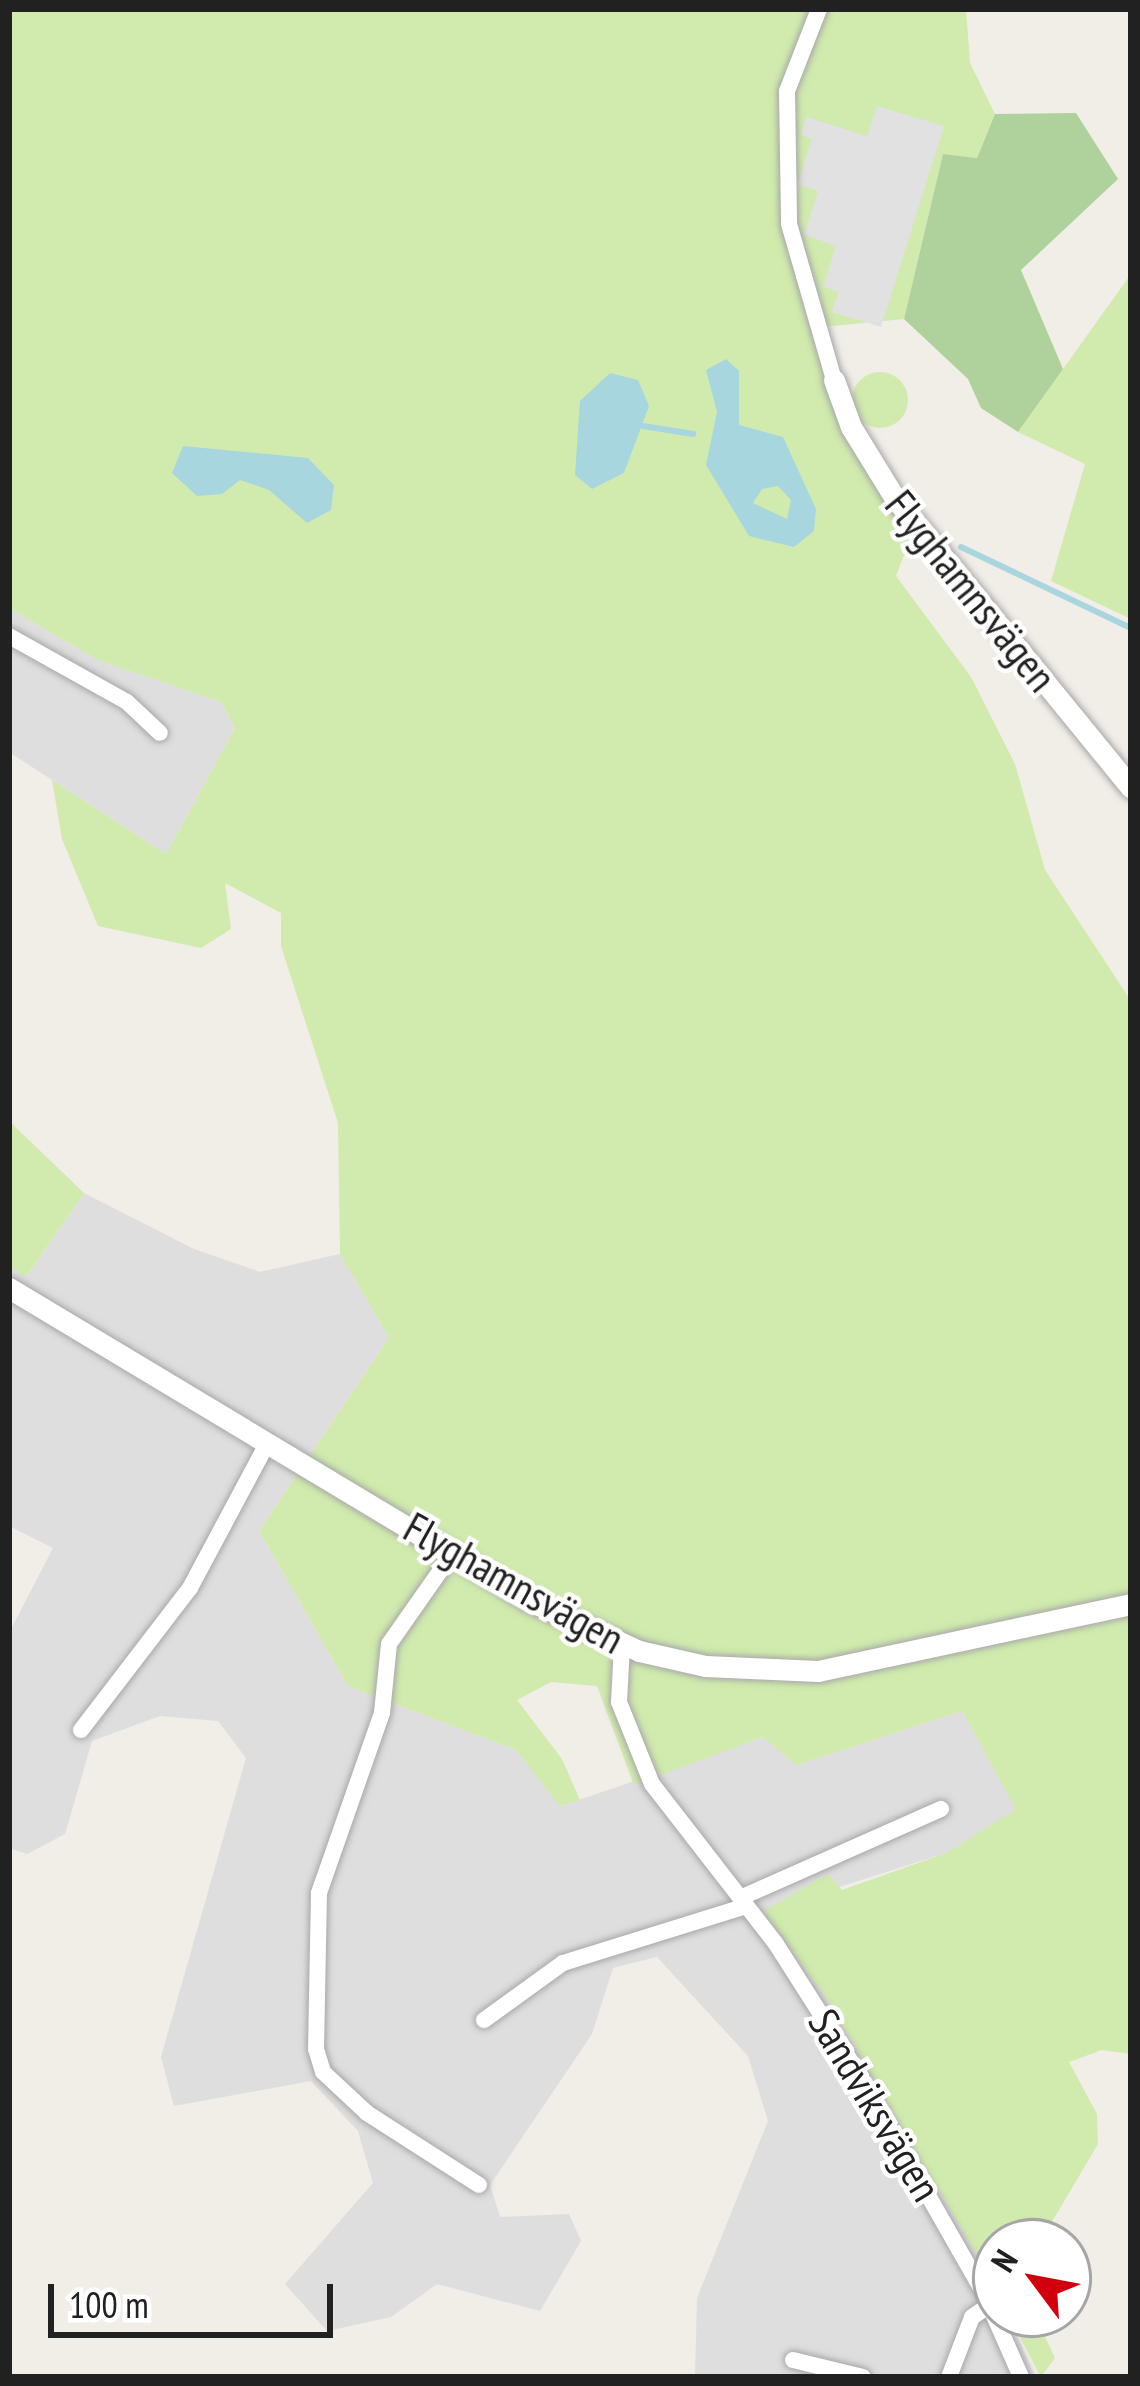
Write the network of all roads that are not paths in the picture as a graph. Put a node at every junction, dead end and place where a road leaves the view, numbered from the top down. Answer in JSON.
{"nodes":[{"id":1,"x":819,"y":9,"type":"edge"},
{"id":2,"x":834,"y":380,"type":"joint"},
{"id":3,"x":9,"y":636,"type":"edge"},
{"id":4,"x":160,"y":733,"type":"dead end"},
{"id":5,"x":1131,"y":788,"type":"edge"},
{"id":6,"x":9,"y":1288,"type":"edge"},
{"id":7,"x":267,"y":1444,"type":"junction"},
{"id":8,"x":452,"y":1554,"type":"junction"},
{"id":9,"x":1131,"y":1604,"type":"edge"},
{"id":10,"x":622,"y":1645,"type":"junction"},
{"id":11,"x":81,"y":1730,"type":"dead end"},
{"id":12,"x":941,"y":1809,"type":"dead end"},
{"id":13,"x":743,"y":1902,"type":"junction"},
{"id":14,"x":484,"y":2020,"type":"dead end"},
{"id":15,"x":478,"y":2185,"type":"dead end"},
{"id":16,"x":972,"y":2273,"type":"edge"},
{"id":17,"x":972,"y":2318,"type":"edge"},
{"id":18,"x":1004,"y":2338,"type":"edge"},
{"id":19,"x":793,"y":2360,"type":"dead end"},
{"id":20,"x":863,"y":2377,"type":"edge"},
{"id":21,"x":949,"y":2377,"type":"edge"},
{"id":22,"x":1021,"y":2377,"type":"edge"}],
"edges":[{"from":1,"to":2,"type":"street"},
{"from":2,"to":5,"type":"street","name":"Flyghamnsvägen"},
{"from":3,"to":4,"type":"street"},
{"from":6,"to":7,"type":"street","name":"Flyghamnsvägen"},
{"from":7,"to":8,"type":"street","name":"Flyghamnsvägen"},
{"from":7,"to":11,"type":"street"},
{"from":8,"to":10,"type":"street","name":"Flyghamnsvägen"},
{"from":8,"to":15,"type":"street"},
{"from":9,"to":10,"type":"street","name":"Flyghamnsvägen"},
{"from":10,"to":13,"type":"street","name":"Sandviksvägen"},
{"from":12,"to":13,"type":"street"},
{"from":13,"to":14,"type":"street"},
{"from":13,"to":16,"type":"street","name":"Sandviksvägen"},
{"from":17,"to":21,"type":"street"},
{"from":18,"to":22,"type":"street","name":"Sandviksvägen"},
{"from":19,"to":20,"type":"street"}]}
